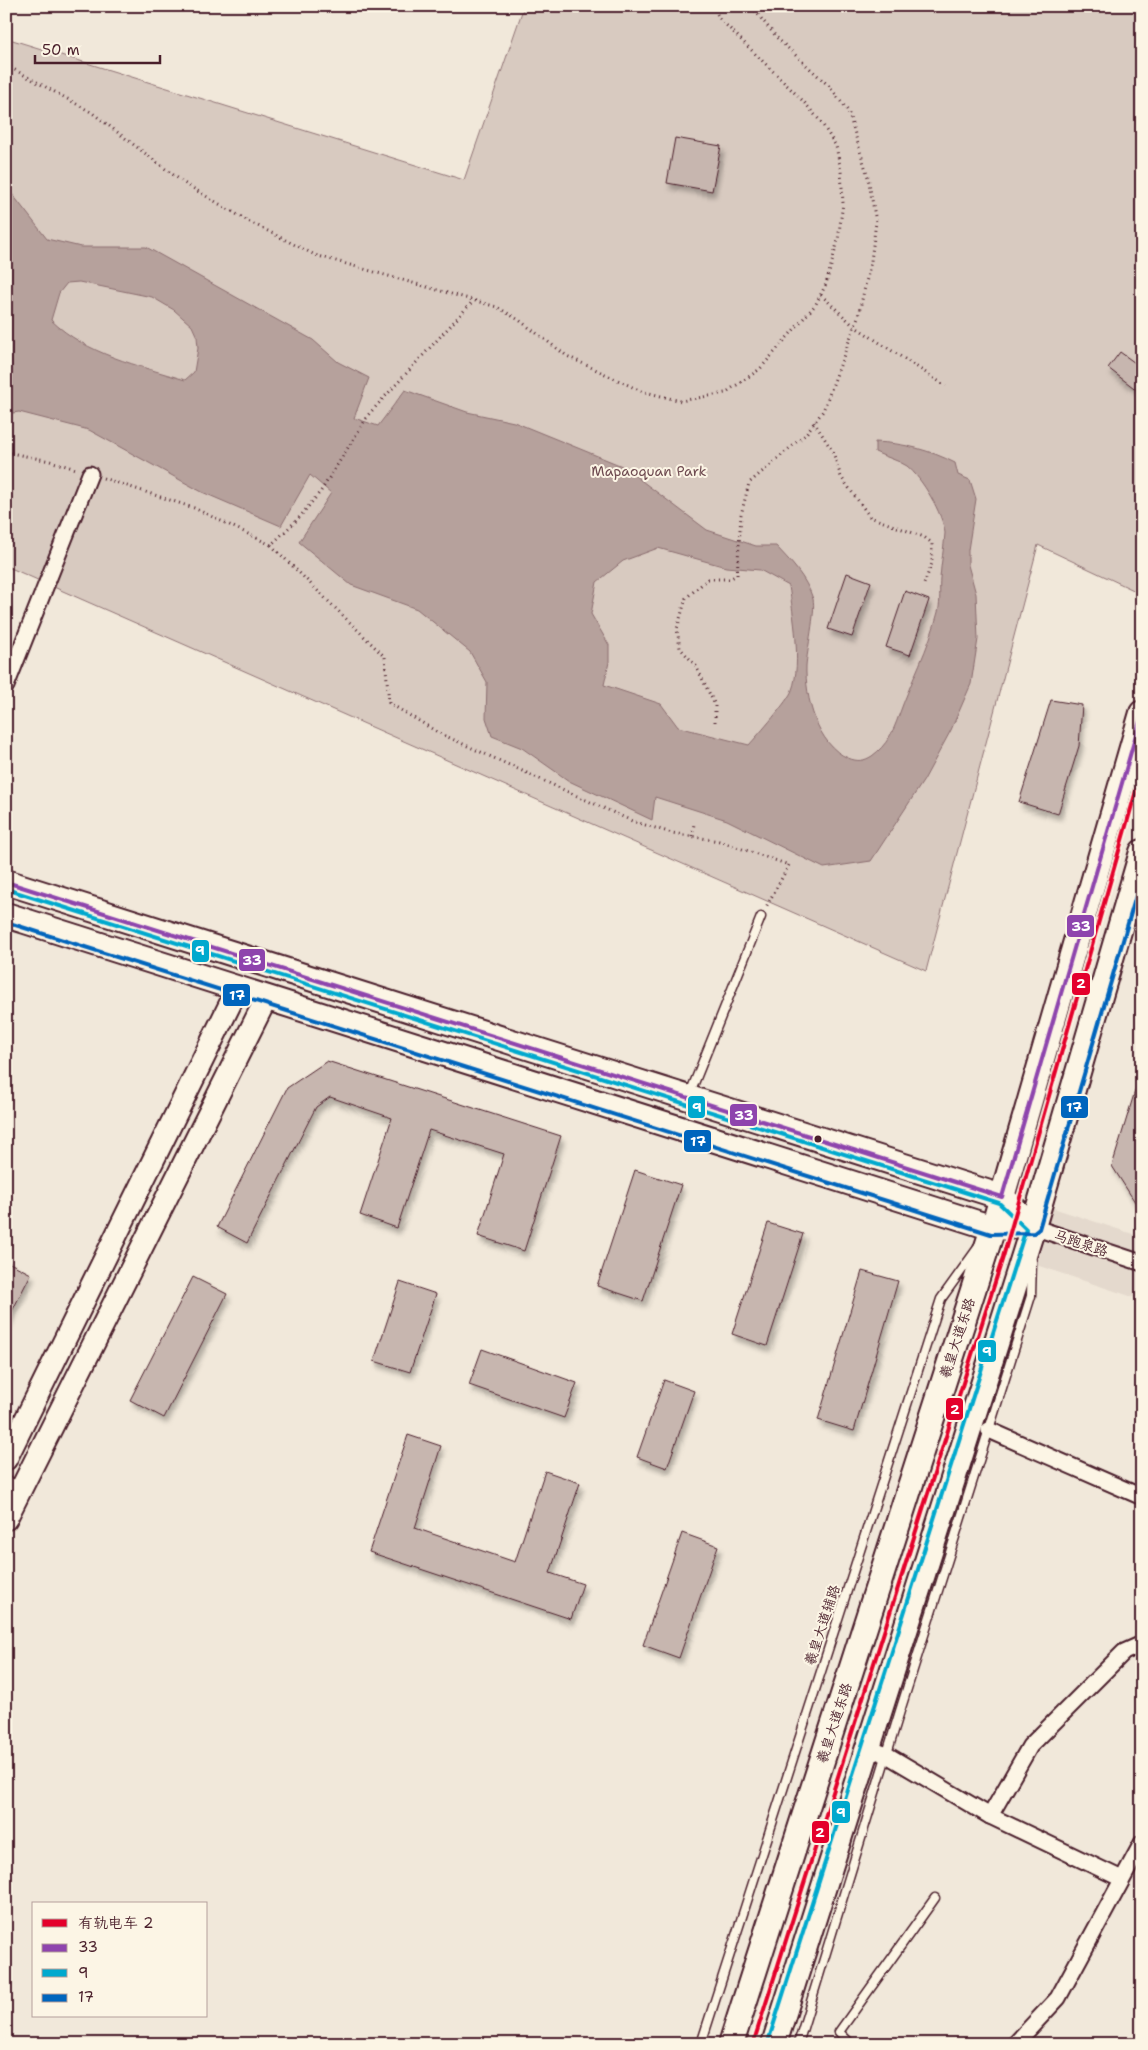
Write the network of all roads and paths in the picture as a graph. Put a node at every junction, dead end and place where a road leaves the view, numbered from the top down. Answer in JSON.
{"nodes":[{"id":1,"x":713,"y":6,"type":"edge"},
{"id":2,"x":751,"y":6,"type":"edge"},
{"id":3,"x":6,"y":64,"type":"edge"},
{"id":4,"x":821,"y":295,"type":"junction"},
{"id":5,"x":473,"y":300,"type":"junction"},
{"id":6,"x":854,"y":326,"type":"junction"},
{"id":7,"x":946,"y":386,"type":"dead end"},
{"id":8,"x":814,"y":422,"type":"junction"},
{"id":9,"x":6,"y":452,"type":"edge"},
{"id":10,"x":90,"y":474,"type":"junction"},
{"id":11,"x":271,"y":546,"type":"junction"},
{"id":12,"x":924,"y":584,"type":"dead end"},
{"id":13,"x":6,"y":686,"type":"edge"},
{"id":14,"x":1142,"y":713,"type":"edge"},
{"id":15,"x":715,"y":722,"type":"dead end"},
{"id":16,"x":694,"y":824,"type":"dead end"},
{"id":17,"x":692,"y":836,"type":"junction"},
{"id":18,"x":1142,"y":852,"type":"edge"},
{"id":19,"x":6,"y":882,"type":"edge"},
{"id":20,"x":6,"y":915,"type":"edge"},
{"id":21,"x":761,"y":916,"type":"joint"},
{"id":22,"x":238,"y":988,"type":"junction"},
{"id":23,"x":266,"y":998,"type":"junction"},
{"id":24,"x":688,"y":1098,"type":"junction"},
{"id":25,"x":1002,"y":1197,"type":"junction"},
{"id":26,"x":1033,"y":1227,"type":"junction"},
{"id":27,"x":993,"y":1228,"type":"junction"},
{"id":28,"x":1142,"y":1263,"type":"edge"},
{"id":29,"x":989,"y":1430,"type":"junction"},
{"id":30,"x":6,"y":1459,"type":"edge"},
{"id":31,"x":14,"y":1487,"type":"edge"},
{"id":32,"x":1142,"y":1497,"type":"edge"},
{"id":33,"x":6,"y":1519,"type":"edge"},
{"id":34,"x":1142,"y":1644,"type":"edge"},
{"id":35,"x":877,"y":1751,"type":"junction"},
{"id":36,"x":990,"y":1816,"type":"junction"},
{"id":37,"x":1142,"y":1843,"type":"edge"},
{"id":38,"x":1122,"y":1879,"type":"junction"},
{"id":39,"x":935,"y":1898,"type":"dead end"},
{"id":40,"x":701,"y":2044,"type":"edge"},
{"id":41,"x":731,"y":2044,"type":"edge"},
{"id":42,"x":774,"y":2044,"type":"edge"},
{"id":43,"x":798,"y":2044,"type":"edge"},
{"id":44,"x":852,"y":2044,"type":"edge"},
{"id":45,"x":1014,"y":2044,"type":"edge"}],
"edges":[{"from":1,"to":4,"type":"path"},
{"from":2,"to":6,"type":"path"},
{"from":3,"to":5,"type":"path"},
{"from":4,"to":5,"type":"path"},
{"from":4,"to":6,"type":"path"},
{"from":5,"to":11,"type":"path"},
{"from":6,"to":7,"type":"path"},
{"from":6,"to":8,"type":"path"},
{"from":8,"to":12,"type":"path"},
{"from":8,"to":15,"type":"path"},
{"from":9,"to":10,"type":"path"},
{"from":10,"to":11,"type":"path"},
{"from":10,"to":13,"type":"street"},
{"from":11,"to":17,"type":"path"},
{"from":14,"to":25,"type":"main road","name":"羲皇大道东路"},
{"from":16,"to":17,"type":"path"},
{"from":17,"to":21,"type":"path"},
{"from":18,"to":26,"type":"main road"},
{"from":19,"to":24,"type":"main road"},
{"from":20,"to":22,"type":"main road"},
{"from":21,"to":24,"type":"lane"},
{"from":22,"to":23,"type":"main road"},
{"from":22,"to":30,"type":"street"},
{"from":23,"to":27,"type":"main road"},
{"from":23,"to":31,"type":"street"},
{"from":24,"to":25,"type":"main road"},
{"from":25,"to":26,"type":"main road","name":"马跑泉路"},
{"from":25,"to":27,"type":"main road","name":"羲皇大道东路"},
{"from":26,"to":27,"type":"main road"},
{"from":26,"to":28,"type":"street","name":"马跑泉路"},
{"from":26,"to":29,"type":"lane"},
{"from":26,"to":35,"type":"main road"},
{"from":27,"to":40,"type":"lane","name":"羲皇大道辅路"},
{"from":27,"to":41,"type":"main road","name":"羲皇大道东路"},
{"from":29,"to":32,"type":"street"},
{"from":29,"to":35,"type":"lane"},
{"from":31,"to":33,"type":"street"},
{"from":34,"to":36,"type":"street"},
{"from":35,"to":36,"type":"street"},
{"from":35,"to":42,"type":"main road"},
{"from":35,"to":43,"type":"lane"},
{"from":36,"to":38,"type":"street"},
{"from":37,"to":38,"type":"street"},
{"from":38,"to":45,"type":"street"},
{"from":39,"to":44,"type":"lane"}]}
